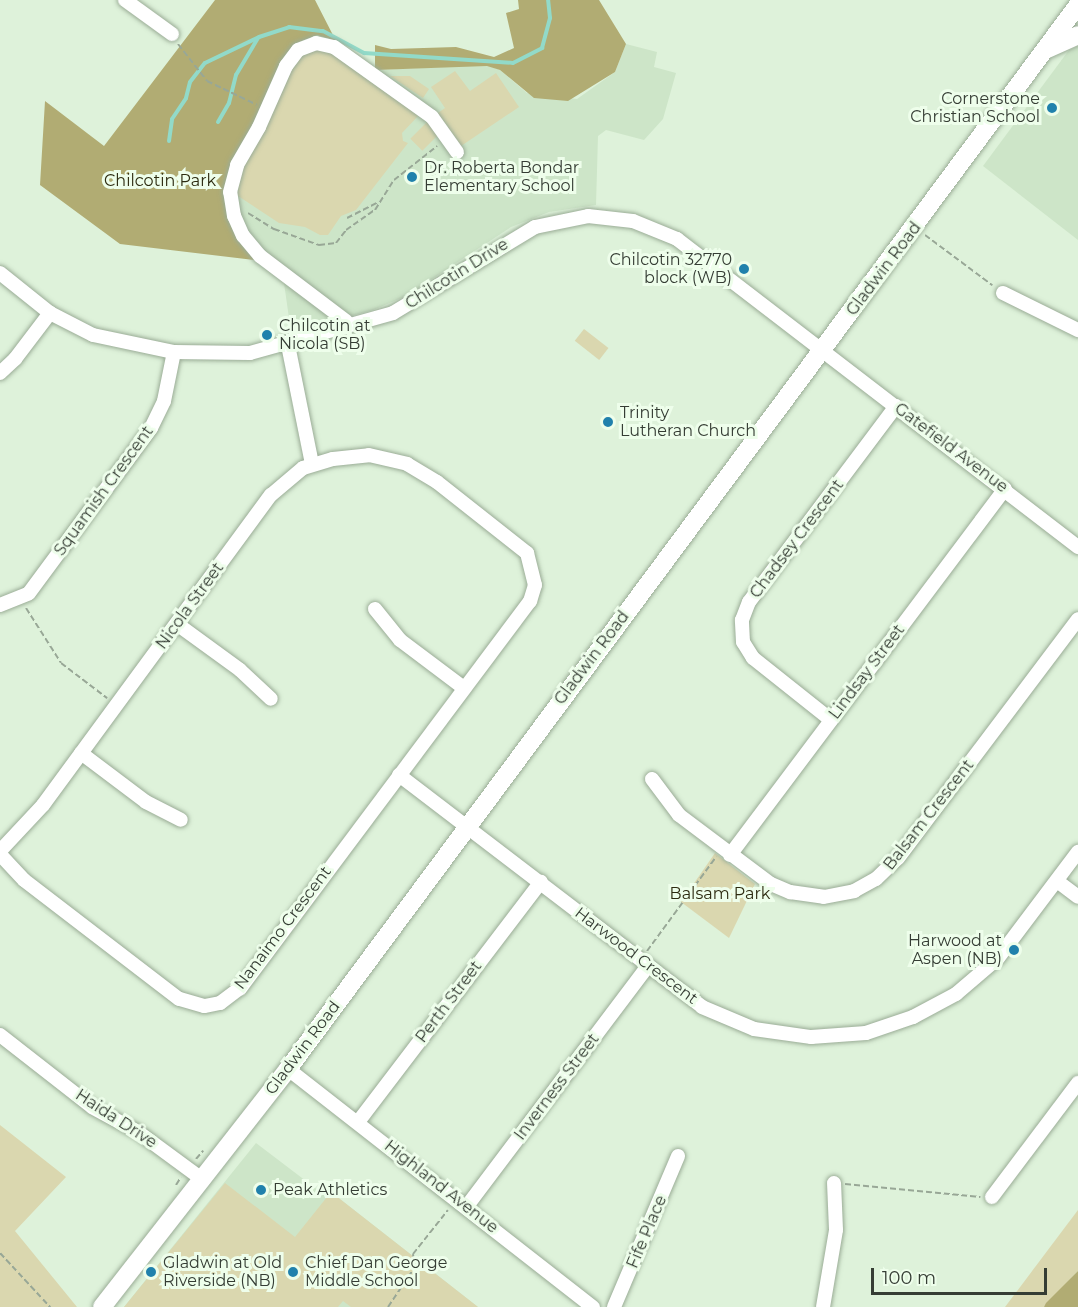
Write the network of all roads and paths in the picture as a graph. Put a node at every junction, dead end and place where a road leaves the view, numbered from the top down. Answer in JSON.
{"nodes":[{"id":1,"x":124,"y":0,"type":"edge"},
{"id":2,"x":1078,"y":5,"type":"edge"},
{"id":3,"x":171,"y":34,"type":"joint"},
{"id":4,"x":1078,"y":35,"type":"edge"},
{"id":5,"x":1045,"y":50,"type":"junction"},
{"id":6,"x":266,"y":111,"type":"junction"},
{"id":7,"x":447,"y":138,"type":"junction"},
{"id":8,"x":456,"y":152,"type":"dead end"},
{"id":9,"x":377,"y":203,"type":"junction"},
{"id":10,"x":234,"y":216,"type":"junction"},
{"id":11,"x":347,"y":218,"type":"dead end"},
{"id":12,"x":915,"y":228,"type":"junction"},
{"id":13,"x":0,"y":273,"type":"edge"},
{"id":14,"x":1003,"y":293,"type":"joint"},
{"id":15,"x":50,"y":313,"type":"junction"},
{"id":16,"x":346,"y":321,"type":"dead end"},
{"id":17,"x":1078,"y":330,"type":"edge"},
{"id":18,"x":288,"y":345,"type":"junction"},
{"id":19,"x":824,"y":349,"type":"junction"},
{"id":20,"x":174,"y":352,"type":"junction"},
{"id":21,"x":0,"y":373,"type":"edge"},
{"id":22,"x":896,"y":406,"type":"junction"},
{"id":23,"x":312,"y":464,"type":"junction"},
{"id":24,"x":1005,"y":489,"type":"junction"},
{"id":25,"x":1078,"y":547,"type":"edge"},
{"id":26,"x":20,"y":600,"type":"junction"},
{"id":27,"x":0,"y":605,"type":"edge"},
{"id":28,"x":375,"y":609,"type":"dead end"},
{"id":29,"x":1078,"y":619,"type":"edge"},
{"id":30,"x":177,"y":624,"type":"junction"},
{"id":31,"x":464,"y":688,"type":"junction"},
{"id":32,"x":271,"y":699,"type":"dead end"},
{"id":33,"x":116,"y":705,"type":"junction"},
{"id":34,"x":831,"y":720,"type":"junction"},
{"id":35,"x":81,"y":753,"type":"junction"},
{"id":36,"x":399,"y":775,"type":"junction"},
{"id":37,"x":652,"y":779,"type":"dead end"},
{"id":38,"x":181,"y":820,"type":"dead end"},
{"id":39,"x":467,"y":825,"type":"junction"},
{"id":40,"x":0,"y":852,"type":"edge"},
{"id":41,"x":726,"y":852,"type":"junction"},
{"id":42,"x":1078,"y":852,"type":"edge"},
{"id":43,"x":1057,"y":881,"type":"junction"},
{"id":44,"x":540,"y":882,"type":"junction"},
{"id":45,"x":1078,"y":897,"type":"edge"},
{"id":46,"x":644,"y":964,"type":"junction"},
{"id":47,"x":0,"y":1035,"type":"edge"},
{"id":48,"x":288,"y":1069,"type":"junction"},
{"id":49,"x":1078,"y":1083,"type":"edge"},
{"id":50,"x":358,"y":1122,"type":"junction"},
{"id":51,"x":678,"y":1156,"type":"dead end"},
{"id":52,"x":203,"y":1180,"type":"junction"},
{"id":53,"x":834,"y":1183,"type":"joint"},
{"id":54,"x":992,"y":1197,"type":"joint"},
{"id":55,"x":462,"y":1203,"type":"junction"},
{"id":56,"x":0,"y":1253,"type":"edge"},
{"id":57,"x":50,"y":1307,"type":"edge"},
{"id":58,"x":102,"y":1307,"type":"edge"},
{"id":59,"x":388,"y":1307,"type":"edge"},
{"id":60,"x":593,"y":1307,"type":"edge"},
{"id":61,"x":614,"y":1307,"type":"edge"},
{"id":62,"x":823,"y":1307,"type":"edge"}],
"edges":[{"from":1,"to":3,"type":"street"},
{"from":2,"to":5,"type":"main road","name":"Gladwin Road"},
{"from":3,"to":6,"type":"path"},
{"from":4,"to":5,"type":"main road"},
{"from":5,"to":12,"type":"main road","name":"Gladwin Road"},
{"from":6,"to":7,"type":"street"},
{"from":6,"to":10,"type":"street"},
{"from":7,"to":8,"type":"street"},
{"from":7,"to":9,"type":"path"},
{"from":9,"to":10,"type":"path"},
{"from":9,"to":11,"type":"path"},
{"from":10,"to":16,"type":"street"},
{"from":12,"to":14,"type":"path"},
{"from":12,"to":19,"type":"main road","name":"Gladwin Road"},
{"from":13,"to":15,"type":"street","name":"Chilcotin Drive"},
{"from":14,"to":17,"type":"street"},
{"from":15,"to":20,"type":"street","name":"Chilcotin Drive"},
{"from":15,"to":21,"type":"street"},
{"from":18,"to":19,"type":"street","name":"Chilcotin Drive"},
{"from":18,"to":20,"type":"street","name":"Chilcotin Drive"},
{"from":18,"to":23,"type":"street"},
{"from":19,"to":22,"type":"street","name":"Gatefield Avenue"},
{"from":19,"to":39,"type":"main road","name":"Gladwin Road"},
{"from":20,"to":26,"type":"street","name":"Squamish Crescent"},
{"from":22,"to":24,"type":"street","name":"Gatefield Avenue"},
{"from":22,"to":34,"type":"street","name":"Chadsey Crescent"},
{"from":23,"to":30,"type":"street","name":"Nicola Street"},
{"from":23,"to":31,"type":"street","name":"Nanaimo Crescent"},
{"from":24,"to":25,"type":"street","name":"Gatefield Avenue"},
{"from":24,"to":34,"type":"street","name":"Lindsay Street"},
{"from":26,"to":27,"type":"street"},
{"from":26,"to":33,"type":"path"},
{"from":28,"to":31,"type":"street"},
{"from":29,"to":41,"type":"street","name":"Balsam Crescent"},
{"from":30,"to":32,"type":"street"},
{"from":30,"to":33,"type":"street","name":"Nicola Street"},
{"from":31,"to":36,"type":"street","name":"Nanaimo Crescent"},
{"from":33,"to":35,"type":"street","name":"Nicola Street"},
{"from":34,"to":41,"type":"street","name":"Lindsay Street"},
{"from":35,"to":38,"type":"street"},
{"from":35,"to":40,"type":"street","name":"Nicola Street"},
{"from":36,"to":39,"type":"street"},
{"from":36,"to":40,"type":"street","name":"Nanaimo Crescent"},
{"from":37,"to":41,"type":"street","name":"Balsam Crescent"},
{"from":39,"to":44,"type":"street","name":"Harwood Crescent"},
{"from":39,"to":48,"type":"main road","name":"Gladwin Road"},
{"from":41,"to":46,"type":"path"},
{"from":42,"to":43,"type":"street","name":"Harwood Crescent"},
{"from":43,"to":45,"type":"street"},
{"from":43,"to":46,"type":"street","name":"Harwood Crescent"},
{"from":44,"to":46,"type":"street","name":"Harwood Crescent"},
{"from":44,"to":50,"type":"street","name":"Perth Street"},
{"from":46,"to":55,"type":"street","name":"Inverness Street"},
{"from":47,"to":52,"type":"street","name":"Haida Drive"},
{"from":48,"to":50,"type":"street","name":"Highland Avenue"},
{"from":48,"to":52,"type":"main road","name":"Gladwin Road"},
{"from":49,"to":54,"type":"street"},
{"from":50,"to":55,"type":"street","name":"Highland Avenue"},
{"from":51,"to":61,"type":"street","name":"Fife Place"},
{"from":52,"to":58,"type":"main road","name":"Gladwin Road"},
{"from":53,"to":54,"type":"path"},
{"from":53,"to":62,"type":"street"},
{"from":55,"to":59,"type":"path"},
{"from":55,"to":60,"type":"street","name":"Highland Avenue"},
{"from":56,"to":57,"type":"path"}]}
